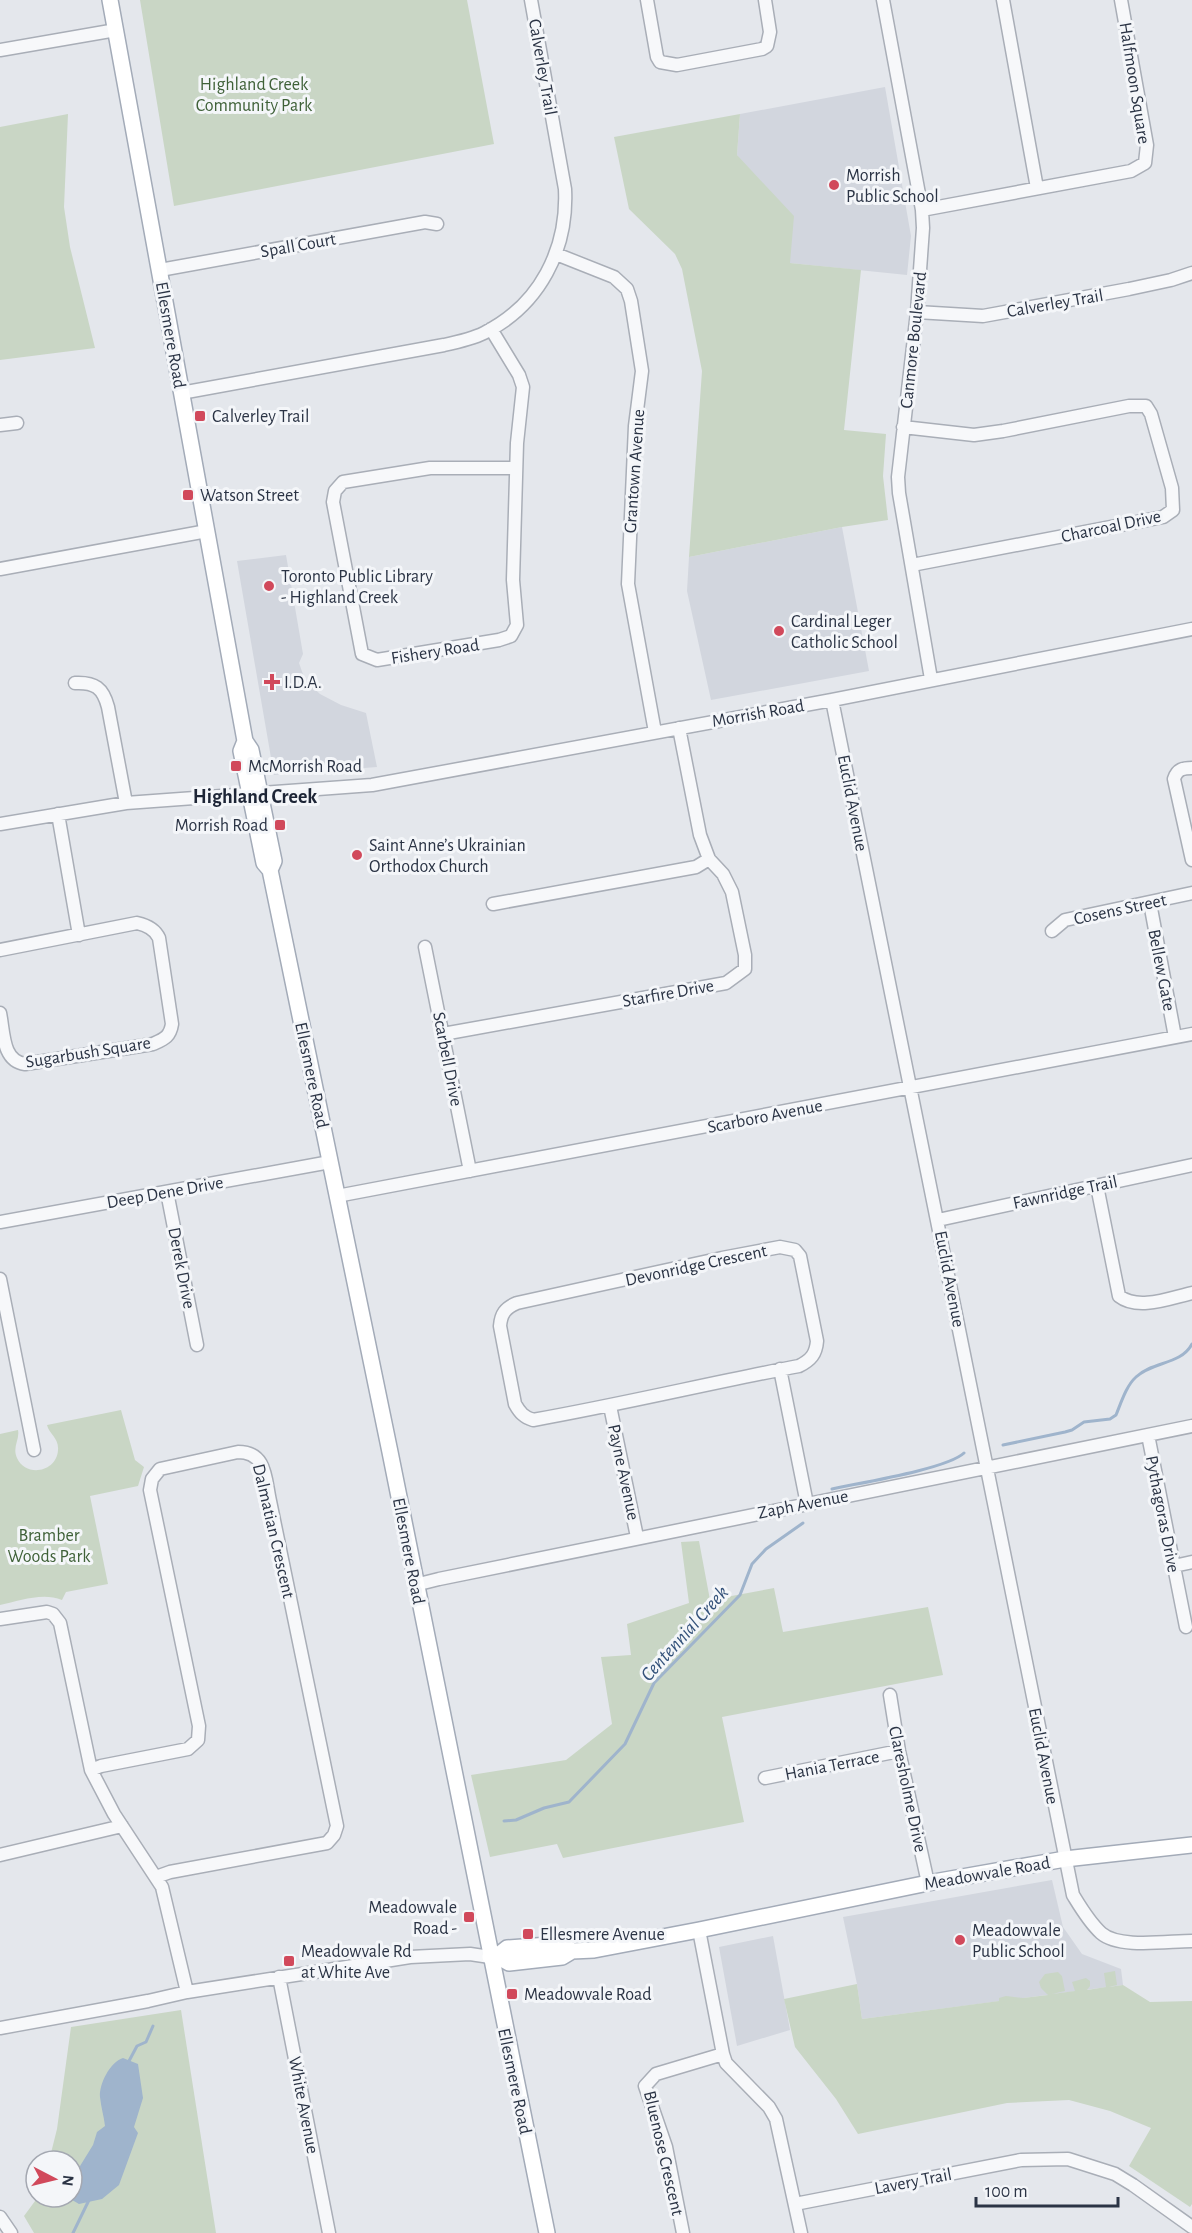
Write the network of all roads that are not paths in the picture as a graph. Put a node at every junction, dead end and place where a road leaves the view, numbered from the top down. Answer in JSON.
{"nodes":[{"id":1,"x":110,"y":0,"type":"edge"},
{"id":2,"x":531,"y":0,"type":"edge"},
{"id":3,"x":647,"y":0,"type":"edge"},
{"id":4,"x":765,"y":0,"type":"edge"},
{"id":5,"x":883,"y":0,"type":"edge"},
{"id":6,"x":1004,"y":0,"type":"edge"},
{"id":7,"x":1121,"y":0,"type":"edge"},
{"id":8,"x":116,"y":30,"type":"junction"},
{"id":9,"x":0,"y":50,"type":"edge"},
{"id":10,"x":1037,"y":188,"type":"junction"},
{"id":11,"x":922,"y":210,"type":"junction"},
{"id":12,"x":437,"y":224,"type":"dead end"},
{"id":13,"x":556,"y":254,"type":"junction"},
{"id":14,"x":159,"y":270,"type":"junction"},
{"id":15,"x":1192,"y":273,"type":"edge"},
{"id":16,"x":916,"y":312,"type":"junction"},
{"id":17,"x":491,"y":329,"type":"junction"},
{"id":18,"x":182,"y":393,"type":"junction"},
{"id":19,"x":17,"y":423,"type":"dead end"},
{"id":20,"x":0,"y":425,"type":"edge"},
{"id":21,"x":903,"y":427,"type":"junction"},
{"id":22,"x":516,"y":468,"type":"junction"},
{"id":23,"x":207,"y":531,"type":"junction"},
{"id":24,"x":912,"y":565,"type":"junction"},
{"id":25,"x":0,"y":569,"type":"edge"},
{"id":26,"x":1192,"y":629,"type":"edge"},
{"id":27,"x":931,"y":680,"type":"junction"},
{"id":28,"x":75,"y":683,"type":"dead end"},
{"id":29,"x":832,"y":700,"type":"junction"},
{"id":30,"x":679,"y":728,"type":"junction"},
{"id":31,"x":655,"y":732,"type":"junction"},
{"id":32,"x":1192,"y":768,"type":"edge"},
{"id":33,"x":254,"y":793,"type":"junction"},
{"id":34,"x":126,"y":803,"type":"junction"},
{"id":35,"x":58,"y":814,"type":"junction"},
{"id":36,"x":0,"y":824,"type":"edge"},
{"id":37,"x":709,"y":859,"type":"junction"},
{"id":38,"x":1192,"y":860,"type":"edge"},
{"id":39,"x":1192,"y":893,"type":"edge"},
{"id":40,"x":1150,"y":903,"type":"junction"},
{"id":41,"x":493,"y":904,"type":"dead end"},
{"id":42,"x":1052,"y":931,"type":"dead end"},
{"id":43,"x":79,"y":934,"type":"junction"},
{"id":44,"x":425,"y":947,"type":"dead end"},
{"id":45,"x":0,"y":950,"type":"edge"},
{"id":46,"x":0,"y":1013,"type":"edge"},
{"id":47,"x":443,"y":1034,"type":"junction"},
{"id":48,"x":1192,"y":1034,"type":"edge"},
{"id":49,"x":1175,"y":1037,"type":"junction"},
{"id":50,"x":911,"y":1088,"type":"junction"},
{"id":51,"x":330,"y":1161,"type":"junction"},
{"id":52,"x":1192,"y":1165,"type":"edge"},
{"id":53,"x":470,"y":1171,"type":"junction"},
{"id":54,"x":1097,"y":1186,"type":"junction"},
{"id":55,"x":167,"y":1192,"type":"junction"},
{"id":56,"x":337,"y":1196,"type":"junction"},
{"id":57,"x":938,"y":1220,"type":"junction"},
{"id":58,"x":0,"y":1222,"type":"edge"},
{"id":59,"x":0,"y":1279,"type":"edge"},
{"id":60,"x":1192,"y":1293,"type":"edge"},
{"id":61,"x":197,"y":1345,"type":"dead end"},
{"id":62,"x":780,"y":1370,"type":"junction"},
{"id":63,"x":610,"y":1406,"type":"junction"},
{"id":64,"x":1192,"y":1426,"type":"edge"},
{"id":65,"x":1148,"y":1435,"type":"junction"},
{"id":66,"x":34,"y":1450,"type":"dead end"},
{"id":67,"x":987,"y":1467,"type":"junction"},
{"id":68,"x":807,"y":1504,"type":"junction"},
{"id":69,"x":638,"y":1537,"type":"junction"},
{"id":70,"x":1192,"y":1562,"type":"edge"},
{"id":71,"x":1173,"y":1566,"type":"junction"},
{"id":72,"x":415,"y":1586,"type":"junction"},
{"id":73,"x":0,"y":1619,"type":"edge"},
{"id":74,"x":1186,"y":1627,"type":"dead end"},
{"id":75,"x":890,"y":1695,"type":"dead end"},
{"id":76,"x":899,"y":1751,"type":"junction"},
{"id":77,"x":91,"y":1770,"type":"junction"},
{"id":78,"x":765,"y":1778,"type":"dead end"},
{"id":79,"x":122,"y":1826,"type":"junction"},
{"id":80,"x":1192,"y":1845,"type":"edge"},
{"id":81,"x":0,"y":1855,"type":"edge"},
{"id":82,"x":1065,"y":1859,"type":"junction"},
{"id":83,"x":156,"y":1877,"type":"junction"},
{"id":84,"x":927,"y":1883,"type":"junction"},
{"id":85,"x":699,"y":1930,"type":"junction"},
{"id":86,"x":1192,"y":1941,"type":"edge"},
{"id":87,"x":494,"y":1957,"type":"junction"},
{"id":88,"x":279,"y":1977,"type":"junction"},
{"id":89,"x":187,"y":1992,"type":"junction"},
{"id":90,"x":0,"y":2028,"type":"edge"},
{"id":91,"x":723,"y":2054,"type":"junction"},
{"id":92,"x":795,"y":2204,"type":"junction"},
{"id":93,"x":0,"y":2217,"type":"edge"},
{"id":94,"x":1192,"y":2227,"type":"edge"},
{"id":95,"x":11,"y":2233,"type":"edge"},
{"id":96,"x":329,"y":2233,"type":"edge"},
{"id":97,"x":547,"y":2233,"type":"edge"},
{"id":98,"x":683,"y":2233,"type":"edge"},
{"id":99,"x":801,"y":2233,"type":"edge"}],
"edges":[{"from":1,"to":8,"type":"main road","name":"Ellesmere Road"},
{"from":2,"to":13,"type":"street","name":"Calverley Trail"},
{"from":3,"to":4,"type":"street"},
{"from":5,"to":11,"type":"street","name":"Canmore Boulevard"},
{"from":6,"to":10,"type":"street"},
{"from":7,"to":10,"type":"street","name":"Halfmoon Square"},
{"from":8,"to":9,"type":"street"},
{"from":8,"to":14,"type":"main road","name":"Ellesmere Road"},
{"from":10,"to":11,"type":"street","name":"Halfmoon Square"},
{"from":11,"to":16,"type":"street","name":"Canmore Boulevard"},
{"from":12,"to":14,"type":"street","name":"Spall Court"},
{"from":13,"to":17,"type":"street","name":"Calverley Trail"},
{"from":13,"to":31,"type":"street","name":"Grantown Avenue"},
{"from":14,"to":18,"type":"main road","name":"Ellesmere Road"},
{"from":15,"to":16,"type":"street","name":"Calverley Trail"},
{"from":16,"to":21,"type":"street","name":"Canmore Boulevard"},
{"from":17,"to":18,"type":"street","name":"Calverley Trail"},
{"from":17,"to":22,"type":"street","name":"Fishery Road"},
{"from":18,"to":23,"type":"main road","name":"Ellesmere Road"},
{"from":19,"to":20,"type":"street"},
{"from":21,"to":24,"type":"street","name":"Canmore Boulevard"},
{"from":21,"to":24,"type":"street","name":"Charcoal Drive"},
{"from":22,"to":22,"type":"street","name":"Fishery Road"},
{"from":23,"to":25,"type":"street"},
{"from":23,"to":33,"type":"main road","name":"Ellesmere Road"},
{"from":24,"to":27,"type":"street","name":"Canmore Boulevard"},
{"from":26,"to":27,"type":"street","name":"Morrish Road"},
{"from":27,"to":29,"type":"street","name":"Morrish Road"},
{"from":28,"to":34,"type":"street"},
{"from":29,"to":30,"type":"street","name":"Morrish Road"},
{"from":29,"to":50,"type":"street","name":"Euclid Avenue"},
{"from":30,"to":31,"type":"street","name":"Morrish Road"},
{"from":30,"to":37,"type":"street","name":"Starfire Drive"},
{"from":31,"to":33,"type":"street","name":"Morrish Road"},
{"from":32,"to":38,"type":"street"},
{"from":33,"to":34,"type":"street","name":"Morrish Road"},
{"from":33,"to":51,"type":"main road","name":"Ellesmere Road"},
{"from":34,"to":35,"type":"street","name":"Morrish Road"},
{"from":35,"to":36,"type":"street","name":"Morrish Road"},
{"from":35,"to":43,"type":"street"},
{"from":37,"to":41,"type":"street"},
{"from":37,"to":47,"type":"street","name":"Starfire Drive"},
{"from":39,"to":40,"type":"street","name":"Cosens Street"},
{"from":40,"to":42,"type":"street","name":"Cosens Street"},
{"from":40,"to":49,"type":"street","name":"Bellew Gate"},
{"from":43,"to":45,"type":"street","name":"Sugarbush Square"},
{"from":43,"to":46,"type":"street","name":"Sugarbush Square"},
{"from":44,"to":47,"type":"street","name":"Scarbell Drive"},
{"from":47,"to":53,"type":"street","name":"Scarbell Drive"},
{"from":48,"to":49,"type":"street","name":"Scarboro Avenue"},
{"from":49,"to":50,"type":"street","name":"Scarboro Avenue"},
{"from":50,"to":53,"type":"street","name":"Scarboro Avenue"},
{"from":50,"to":57,"type":"street","name":"Euclid Avenue"},
{"from":51,"to":55,"type":"street","name":"Deep Dene Drive"},
{"from":51,"to":56,"type":"main road","name":"Ellesmere Road"},
{"from":52,"to":54,"type":"street","name":"Fawnridge Trail"},
{"from":53,"to":56,"type":"street","name":"Scarboro Avenue"},
{"from":54,"to":57,"type":"street","name":"Fawnridge Trail"},
{"from":54,"to":60,"type":"street"},
{"from":55,"to":58,"type":"street","name":"Deep Dene Drive"},
{"from":55,"to":61,"type":"street","name":"Derek Drive"},
{"from":56,"to":72,"type":"main road","name":"Ellesmere Road"},
{"from":57,"to":67,"type":"street","name":"Euclid Avenue"},
{"from":59,"to":66,"type":"street"},
{"from":62,"to":63,"type":"street","name":"Devonridge Crescent"},
{"from":62,"to":63,"type":"street","name":"Devonridge Crescent"},
{"from":62,"to":68,"type":"street"},
{"from":63,"to":69,"type":"street","name":"Payne Avenue"},
{"from":64,"to":65,"type":"street","name":"Zaph Avenue"},
{"from":65,"to":67,"type":"street","name":"Zaph Avenue"},
{"from":65,"to":71,"type":"street","name":"Pythagoras Drive"},
{"from":67,"to":68,"type":"street","name":"Zaph Avenue"},
{"from":67,"to":82,"type":"street","name":"Euclid Avenue"},
{"from":68,"to":69,"type":"street","name":"Zaph Avenue"},
{"from":69,"to":72,"type":"street","name":"Zaph Avenue"},
{"from":70,"to":71,"type":"street"},
{"from":71,"to":74,"type":"street","name":"Pythagoras Drive"},
{"from":72,"to":87,"type":"main road","name":"Ellesmere Road"},
{"from":73,"to":77,"type":"street"},
{"from":75,"to":76,"type":"street","name":"Claresholme Drive"},
{"from":76,"to":78,"type":"street","name":"Hania Terrace"},
{"from":76,"to":84,"type":"street","name":"Claresholme Drive"},
{"from":77,"to":79,"type":"street"},
{"from":77,"to":83,"type":"street","name":"Dalmatian Crescent"},
{"from":79,"to":81,"type":"street"},
{"from":79,"to":83,"type":"street"},
{"from":80,"to":82,"type":"main road","name":"Meadowvale Road"},
{"from":82,"to":84,"type":"main road","name":"Meadowvale Road"},
{"from":82,"to":86,"type":"street"},
{"from":83,"to":89,"type":"street"},
{"from":84,"to":85,"type":"main road","name":"Meadowvale Road"},
{"from":85,"to":87,"type":"main road","name":"Meadowvale Road"},
{"from":85,"to":91,"type":"street"},
{"from":87,"to":88,"type":"street","name":"Meadowvale Road"},
{"from":87,"to":97,"type":"main road","name":"Ellesmere Road"},
{"from":88,"to":89,"type":"street","name":"Meadowvale Road"},
{"from":88,"to":96,"type":"street","name":"White Avenue"},
{"from":89,"to":90,"type":"street","name":"Meadowvale Road"},
{"from":91,"to":92,"type":"street"},
{"from":91,"to":98,"type":"street","name":"Bluenose Crescent"},
{"from":92,"to":94,"type":"street","name":"Lavery Trail"},
{"from":92,"to":99,"type":"street"},
{"from":93,"to":95,"type":"street"}]}
